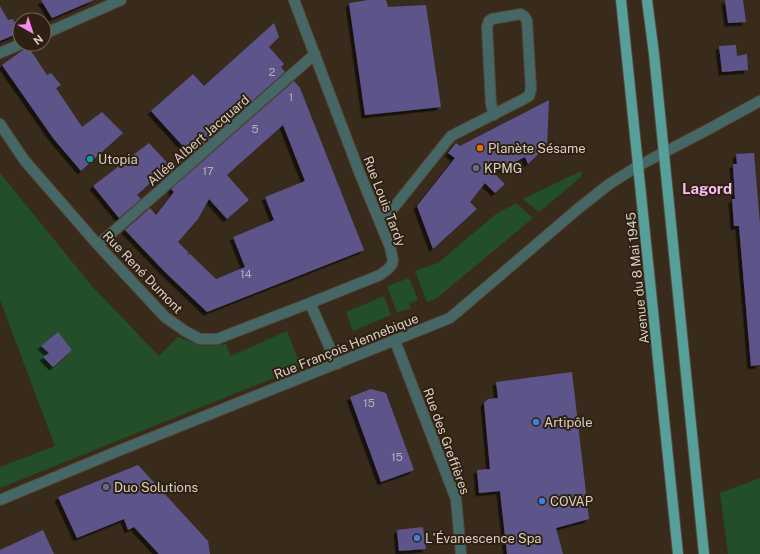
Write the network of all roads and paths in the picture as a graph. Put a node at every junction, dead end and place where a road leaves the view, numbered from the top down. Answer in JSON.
{"nodes":[{"id":1,"x":121,"y":0,"type":"edge"},
{"id":2,"x":294,"y":0,"type":"edge"},
{"id":3,"x":621,"y":0,"type":"edge"},
{"id":4,"x":647,"y":0,"type":"edge"},
{"id":5,"x":52,"y":30,"type":"edge"},
{"id":6,"x":12,"y":48,"type":"edge"},
{"id":7,"x":0,"y":53,"type":"edge"},
{"id":8,"x":315,"y":54,"type":"junction"},
{"id":9,"x":760,"y":101,"type":"edge"},
{"id":10,"x":494,"y":115,"type":"junction"},
{"id":11,"x":0,"y":124,"type":"edge"},
{"id":12,"x":664,"y":152,"type":"junction"},
{"id":13,"x":638,"y":166,"type":"junction"},
{"id":14,"x":379,"y":219,"type":"junction"},
{"id":15,"x":98,"y":245,"type":"junction"},
{"id":16,"x":310,"y":303,"type":"junction"},
{"id":17,"x":395,"y":341,"type":"junction"},
{"id":18,"x":337,"y":364,"type":"junction"},
{"id":19,"x":0,"y":500,"type":"edge"},
{"id":20,"x":461,"y":554,"type":"edge"},
{"id":21,"x":678,"y":554,"type":"edge"},
{"id":22,"x":704,"y":554,"type":"edge"}],
"edges":[{"from":1,"to":5,"type":"street"},
{"from":2,"to":8,"type":"street","name":"Rue Louis Tardy"},
{"from":3,"to":13,"type":"main road","name":"Avenue du 8 Mai 1945"},
{"from":4,"to":12,"type":"main road"},
{"from":6,"to":7,"type":"street"},
{"from":8,"to":14,"type":"street","name":"Rue Louis Tardy"},
{"from":8,"to":15,"type":"street","name":"Allée Albert Jacquard"},
{"from":9,"to":12,"type":"street","name":"Rue François Hennebique"},
{"from":10,"to":10,"type":"street"},
{"from":10,"to":14,"type":"street"},
{"from":11,"to":15,"type":"street","name":"Rue René Dumont"},
{"from":12,"to":13,"type":"street","name":"Rue François Hennebique"},
{"from":12,"to":22,"type":"main road"},
{"from":13,"to":17,"type":"street","name":"Rue François Hennebique"},
{"from":13,"to":21,"type":"main road","name":"Avenue du 8 Mai 1945"},
{"from":14,"to":16,"type":"street","name":"Rue Louis Tardy"},
{"from":15,"to":16,"type":"street","name":"Rue René Dumont"},
{"from":16,"to":18,"type":"street"},
{"from":17,"to":18,"type":"street","name":"Rue François Hennebique"},
{"from":17,"to":20,"type":"street","name":"Rue des Greffières"},
{"from":18,"to":19,"type":"street","name":"Rue François Hennebique"}]}
